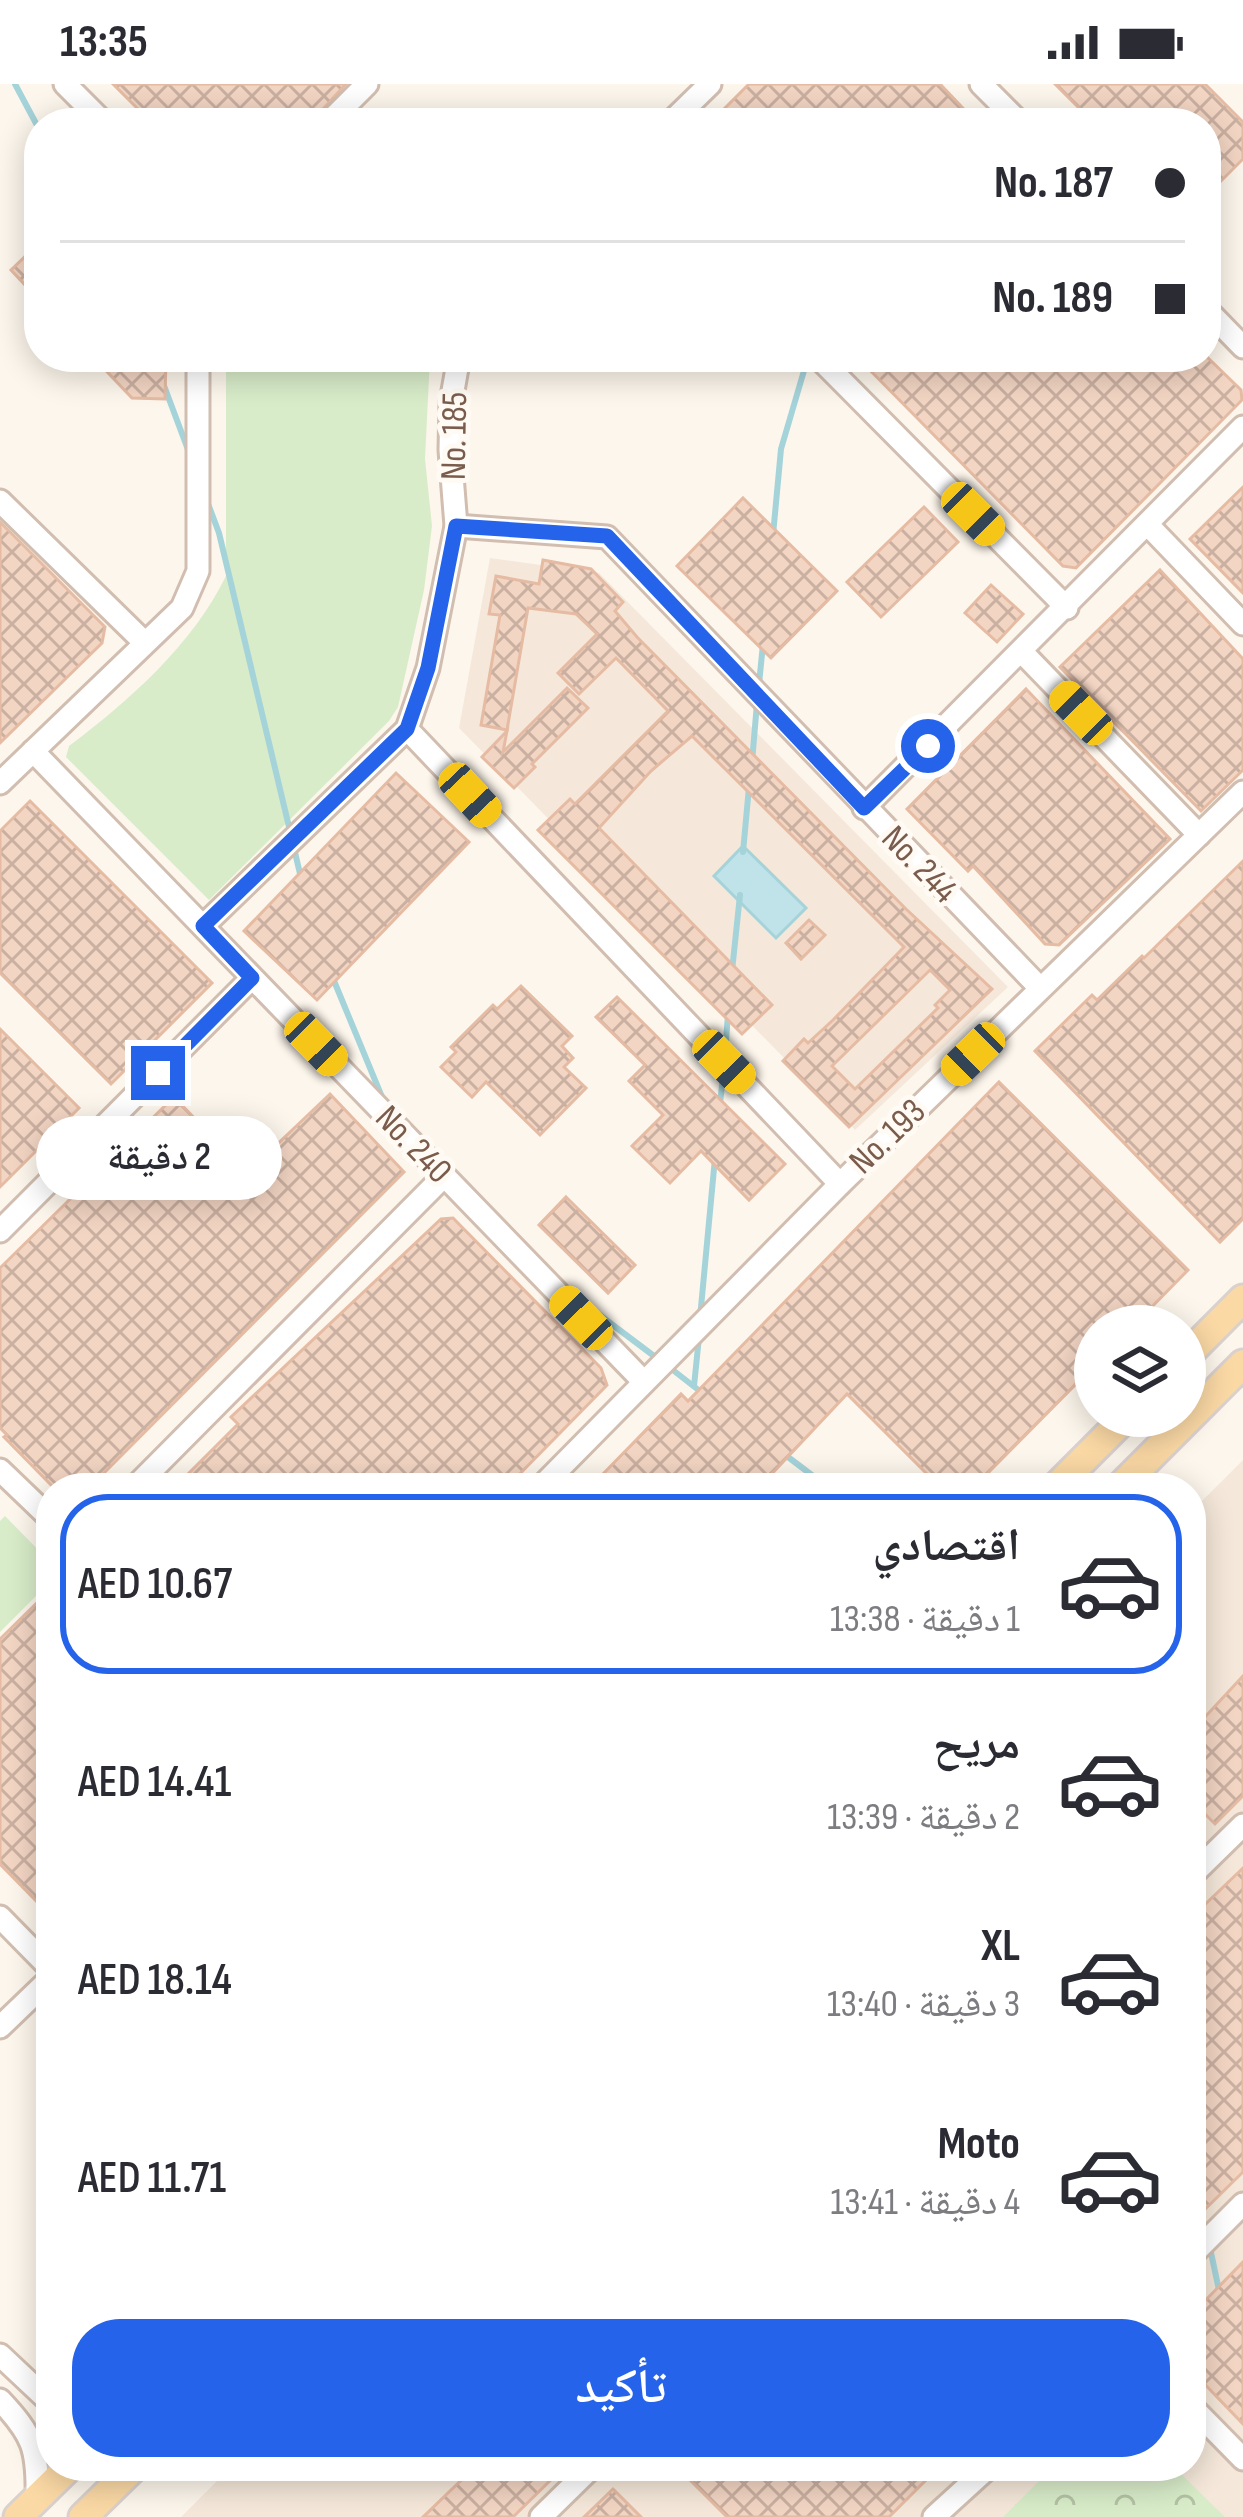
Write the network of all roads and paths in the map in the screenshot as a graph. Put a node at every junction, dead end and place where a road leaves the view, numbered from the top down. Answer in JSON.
{"nodes":[{"id":1,"x":65,"y":84,"type":"edge"},
{"id":2,"x":368,"y":84,"type":"edge"},
{"id":3,"x":710,"y":84,"type":"edge"},
{"id":4,"x":981,"y":84,"type":"edge"},
{"id":5,"x":89,"y":108,"type":"edge"},
{"id":6,"x":349,"y":108,"type":"edge"},
{"id":7,"x":685,"y":108,"type":"edge"},
{"id":8,"x":1005,"y":108,"type":"edge"},
{"id":9,"x":1221,"y":324,"type":"edge"},
{"id":10,"x":1243,"y":347,"type":"edge"},
{"id":11,"x":198,"y":372,"type":"edge"},
{"id":12,"x":457,"y":372,"type":"edge"},
{"id":13,"x":833,"y":372,"type":"edge"},
{"id":14,"x":1243,"y":427,"type":"edge"},
{"id":15,"x":0,"y":501,"type":"edge"},
{"id":16,"x":1148,"y":525,"type":"junction"},
{"id":17,"x":456,"y":526,"type":"junction"},
{"id":18,"x":1066,"y":608,"type":"junction"},
{"id":19,"x":1243,"y":624,"type":"edge"},
{"id":20,"x":144,"y":642,"type":"junction"},
{"id":21,"x":1022,"y":652,"type":"junction"},
{"id":22,"x":407,"y":729,"type":"junction"},
{"id":23,"x":33,"y":751,"type":"junction"},
{"id":24,"x":0,"y":783,"type":"edge"},
{"id":25,"x":1243,"y":792,"type":"edge"},
{"id":26,"x":864,"y":808,"type":"junction"},
{"id":27,"x":1199,"y":835,"type":"junction"},
{"id":28,"x":203,"y":926,"type":"junction"},
{"id":29,"x":252,"y":978,"type":"junction"},
{"id":30,"x":1040,"y":988,"type":"junction"},
{"id":31,"x":443,"y":1177,"type":"junction"},
{"id":32,"x":840,"y":1184,"type":"junction"},
{"id":33,"x":0,"y":1232,"type":"edge"},
{"id":34,"x":1243,"y":1299,"type":"edge"},
{"id":35,"x":1206,"y":1337,"type":"edge"},
{"id":36,"x":1243,"y":1364,"type":"edge"},
{"id":37,"x":644,"y":1382,"type":"junction"},
{"id":38,"x":1106,"y":1437,"type":"edge"},
{"id":39,"x":0,"y":1470,"type":"edge"},
{"id":40,"x":149,"y":1473,"type":"edge"},
{"id":41,"x":555,"y":1473,"type":"edge"},
{"id":42,"x":1070,"y":1473,"type":"edge"},
{"id":43,"x":1134,"y":1473,"type":"edge"},
{"id":44,"x":36,"y":1505,"type":"edge"},
{"id":45,"x":1243,"y":1825,"type":"edge"},
{"id":46,"x":1206,"y":1861,"type":"edge"},
{"id":47,"x":0,"y":1917,"type":"edge"},
{"id":48,"x":36,"y":1957,"type":"edge"},
{"id":49,"x":36,"y":1990,"type":"edge"},
{"id":50,"x":0,"y":2027,"type":"edge"},
{"id":51,"x":1243,"y":2204,"type":"edge"},
{"id":52,"x":1206,"y":2241,"type":"edge"},
{"id":53,"x":0,"y":2355,"type":"edge"},
{"id":54,"x":36,"y":2389,"type":"edge"},
{"id":55,"x":0,"y":2400,"type":"edge"},
{"id":56,"x":1206,"y":2421,"type":"edge"},
{"id":57,"x":36,"y":2451,"type":"edge"},
{"id":58,"x":1243,"y":2458,"type":"edge"},
{"id":59,"x":36,"y":2465,"type":"edge"},
{"id":60,"x":54,"y":2481,"type":"edge"},
{"id":61,"x":120,"y":2481,"type":"edge"},
{"id":62,"x":578,"y":2481,"type":"edge"},
{"id":63,"x":974,"y":2481,"type":"edge"},
{"id":64,"x":27,"y":2507,"type":"edge"},
{"id":65,"x":83,"y":2517,"type":"edge"},
{"id":66,"x":541,"y":2517,"type":"edge"},
{"id":67,"x":934,"y":2517,"type":"edge"}],
"edges":[{"from":1,"to":5,"type":"street"},
{"from":2,"to":6,"type":"street"},
{"from":3,"to":7,"type":"street"},
{"from":4,"to":8,"type":"street"},
{"from":9,"to":10,"type":"street"},
{"from":11,"to":20,"type":"street"},
{"from":12,"to":17,"type":"street","name":"No. 185"},
{"from":13,"to":18,"type":"street"},
{"from":14,"to":16,"type":"street"},
{"from":15,"to":20,"type":"street"},
{"from":16,"to":18,"type":"street"},
{"from":16,"to":19,"type":"street"},
{"from":17,"to":22,"type":"street","name":"No. 185"},
{"from":17,"to":26,"type":"street","name":"No. 244"},
{"from":18,"to":21,"type":"street"},
{"from":20,"to":23,"type":"street"},
{"from":21,"to":26,"type":"street"},
{"from":21,"to":27,"type":"street"},
{"from":22,"to":28,"type":"street","name":"No. 185"},
{"from":22,"to":32,"type":"street"},
{"from":23,"to":24,"type":"street"},
{"from":23,"to":28,"type":"street","name":"No. 240"},
{"from":25,"to":27,"type":"street","name":"No. 193"},
{"from":26,"to":30,"type":"street","name":"No. 244"},
{"from":27,"to":30,"type":"street","name":"No. 193"},
{"from":28,"to":29,"type":"street","name":"No. 240"},
{"from":29,"to":31,"type":"street","name":"No. 240"},
{"from":29,"to":33,"type":"street"},
{"from":30,"to":32,"type":"street","name":"No. 193"},
{"from":31,"to":37,"type":"street","name":"No. 240"},
{"from":31,"to":40,"type":"street"},
{"from":32,"to":37,"type":"street","name":"No. 193"},
{"from":34,"to":35,"type":"main road"},
{"from":36,"to":43,"type":"main road"},
{"from":37,"to":41,"type":"street","name":"No. 193"},
{"from":38,"to":42,"type":"main road"},
{"from":39,"to":44,"type":"street"},
{"from":45,"to":46,"type":"street"},
{"from":47,"to":48,"type":"street"},
{"from":49,"to":50,"type":"street"},
{"from":51,"to":52,"type":"street"},
{"from":53,"to":54,"type":"street"},
{"from":55,"to":57,"type":"street"},
{"from":56,"to":58,"type":"street"},
{"from":59,"to":64,"type":"street"},
{"from":60,"to":64,"type":"main road"},
{"from":61,"to":65,"type":"main road"},
{"from":62,"to":66,"type":"street"},
{"from":63,"to":67,"type":"street"}]}
